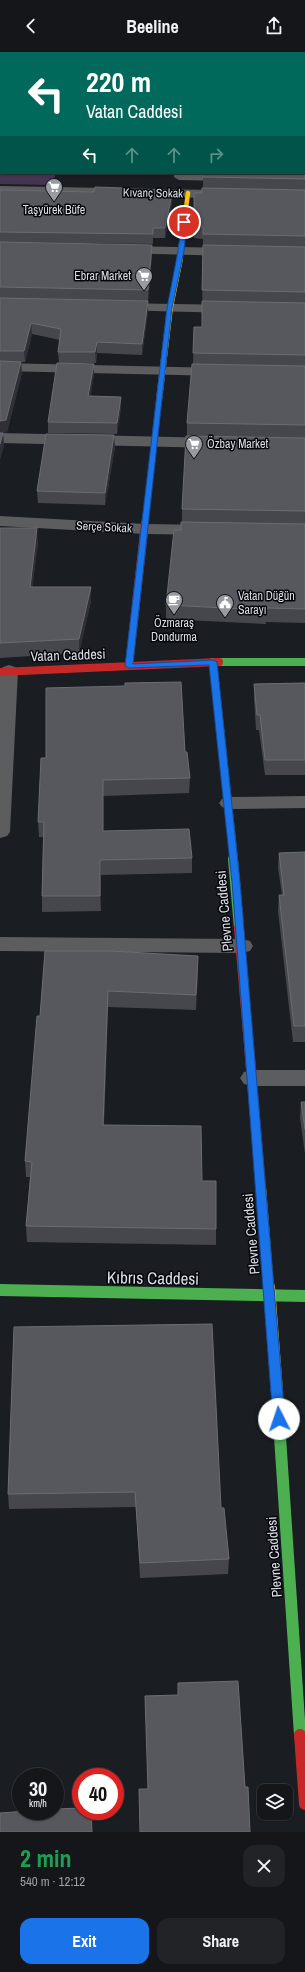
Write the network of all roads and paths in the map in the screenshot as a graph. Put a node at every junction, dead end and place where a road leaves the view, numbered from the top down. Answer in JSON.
{"nodes":[{"id":1,"x":179,"y":174,"type":"edge"},
{"id":2,"x":234,"y":178,"type":"edge"},
{"id":3,"x":0,"y":190,"type":"edge"},
{"id":4,"x":188,"y":193,"type":"junction"},
{"id":5,"x":227,"y":194,"type":"edge"},
{"id":6,"x":110,"y":250,"type":"edge"},
{"id":7,"x":181,"y":251,"type":"junction"},
{"id":8,"x":243,"y":252,"type":"edge"},
{"id":9,"x":108,"y":306,"type":"edge"},
{"id":10,"x":170,"y":308,"type":"junction"},
{"id":11,"x":241,"y":309,"type":"edge"},
{"id":12,"x":0,"y":367,"type":"edge"},
{"id":13,"x":162,"y":371,"type":"junction"},
{"id":14,"x":234,"y":372,"type":"edge"},
{"id":15,"x":0,"y":438,"type":"edge"},
{"id":16,"x":154,"y":442,"type":"junction"},
{"id":17,"x":234,"y":444,"type":"edge"},
{"id":18,"x":0,"y":521,"type":"edge"},
{"id":19,"x":145,"y":529,"type":"junction"},
{"id":20,"x":229,"y":530,"type":"edge"},
{"id":21,"x":213,"y":662,"type":"junction"},
{"id":22,"x":305,"y":662,"type":"edge"},
{"id":23,"x":129,"y":666,"type":"junction"},
{"id":24,"x":5,"y":671,"type":"edge"},
{"id":25,"x":305,"y":802,"type":"edge"},
{"id":26,"x":229,"y":803,"type":"junction"},
{"id":27,"x":0,"y":832,"type":"edge"},
{"id":28,"x":0,"y":944,"type":"edge"},
{"id":29,"x":242,"y":946,"type":"junction"},
{"id":30,"x":252,"y":1078,"type":"junction"},
{"id":31,"x":305,"y":1078,"type":"edge"},
{"id":32,"x":0,"y":1290,"type":"edge"},
{"id":33,"x":305,"y":1296,"type":"edge"},
{"id":34,"x":270,"y":1297,"type":"junction"},
{"id":35,"x":298,"y":1601,"type":"edge"},
{"id":36,"x":305,"y":1804,"type":"edge"}],
"edges":[{"from":1,"to":2,"type":"lane"},
{"from":3,"to":4,"type":"street","name":"Kıvanç Sokak"},
{"from":4,"to":5,"type":"street","name":"Kıvanç Sokak"},
{"from":4,"to":7,"type":"street"},
{"from":6,"to":7,"type":"street"},
{"from":7,"to":8,"type":"street"},
{"from":7,"to":10,"type":"street"},
{"from":9,"to":10,"type":"street"},
{"from":10,"to":11,"type":"street"},
{"from":10,"to":13,"type":"street"},
{"from":12,"to":13,"type":"street"},
{"from":13,"to":14,"type":"street"},
{"from":13,"to":16,"type":"street"},
{"from":15,"to":16,"type":"street"},
{"from":16,"to":17,"type":"street"},
{"from":16,"to":19,"type":"street"},
{"from":18,"to":19,"type":"street","name":"Serçe Sokak"},
{"from":19,"to":20,"type":"street","name":"Serçe Sokak"},
{"from":19,"to":23,"type":"street"},
{"from":21,"to":22,"type":"street","name":"Vatan Caddesi"},
{"from":21,"to":23,"type":"street","name":"Vatan Caddesi"},
{"from":21,"to":26,"type":"street","name":"Plevne Caddesi"},
{"from":23,"to":24,"type":"street","name":"Vatan Caddesi"},
{"from":24,"to":27,"type":"street"},
{"from":25,"to":26,"type":"street"},
{"from":26,"to":29,"type":"street","name":"Plevne Caddesi"},
{"from":28,"to":29,"type":"street"},
{"from":29,"to":30,"type":"street","name":"Plevne Caddesi"},
{"from":30,"to":31,"type":"street"},
{"from":30,"to":34,"type":"street","name":"Plevne Caddesi"},
{"from":32,"to":34,"type":"street","name":"Kıbrıs Caddesi"},
{"from":33,"to":34,"type":"street","name":"Kıbrıs Caddesi"},
{"from":34,"to":35,"type":"street","name":"Plevne Caddesi"},
{"from":35,"to":36,"type":"street","name":"Plevne Caddesi"}]}
